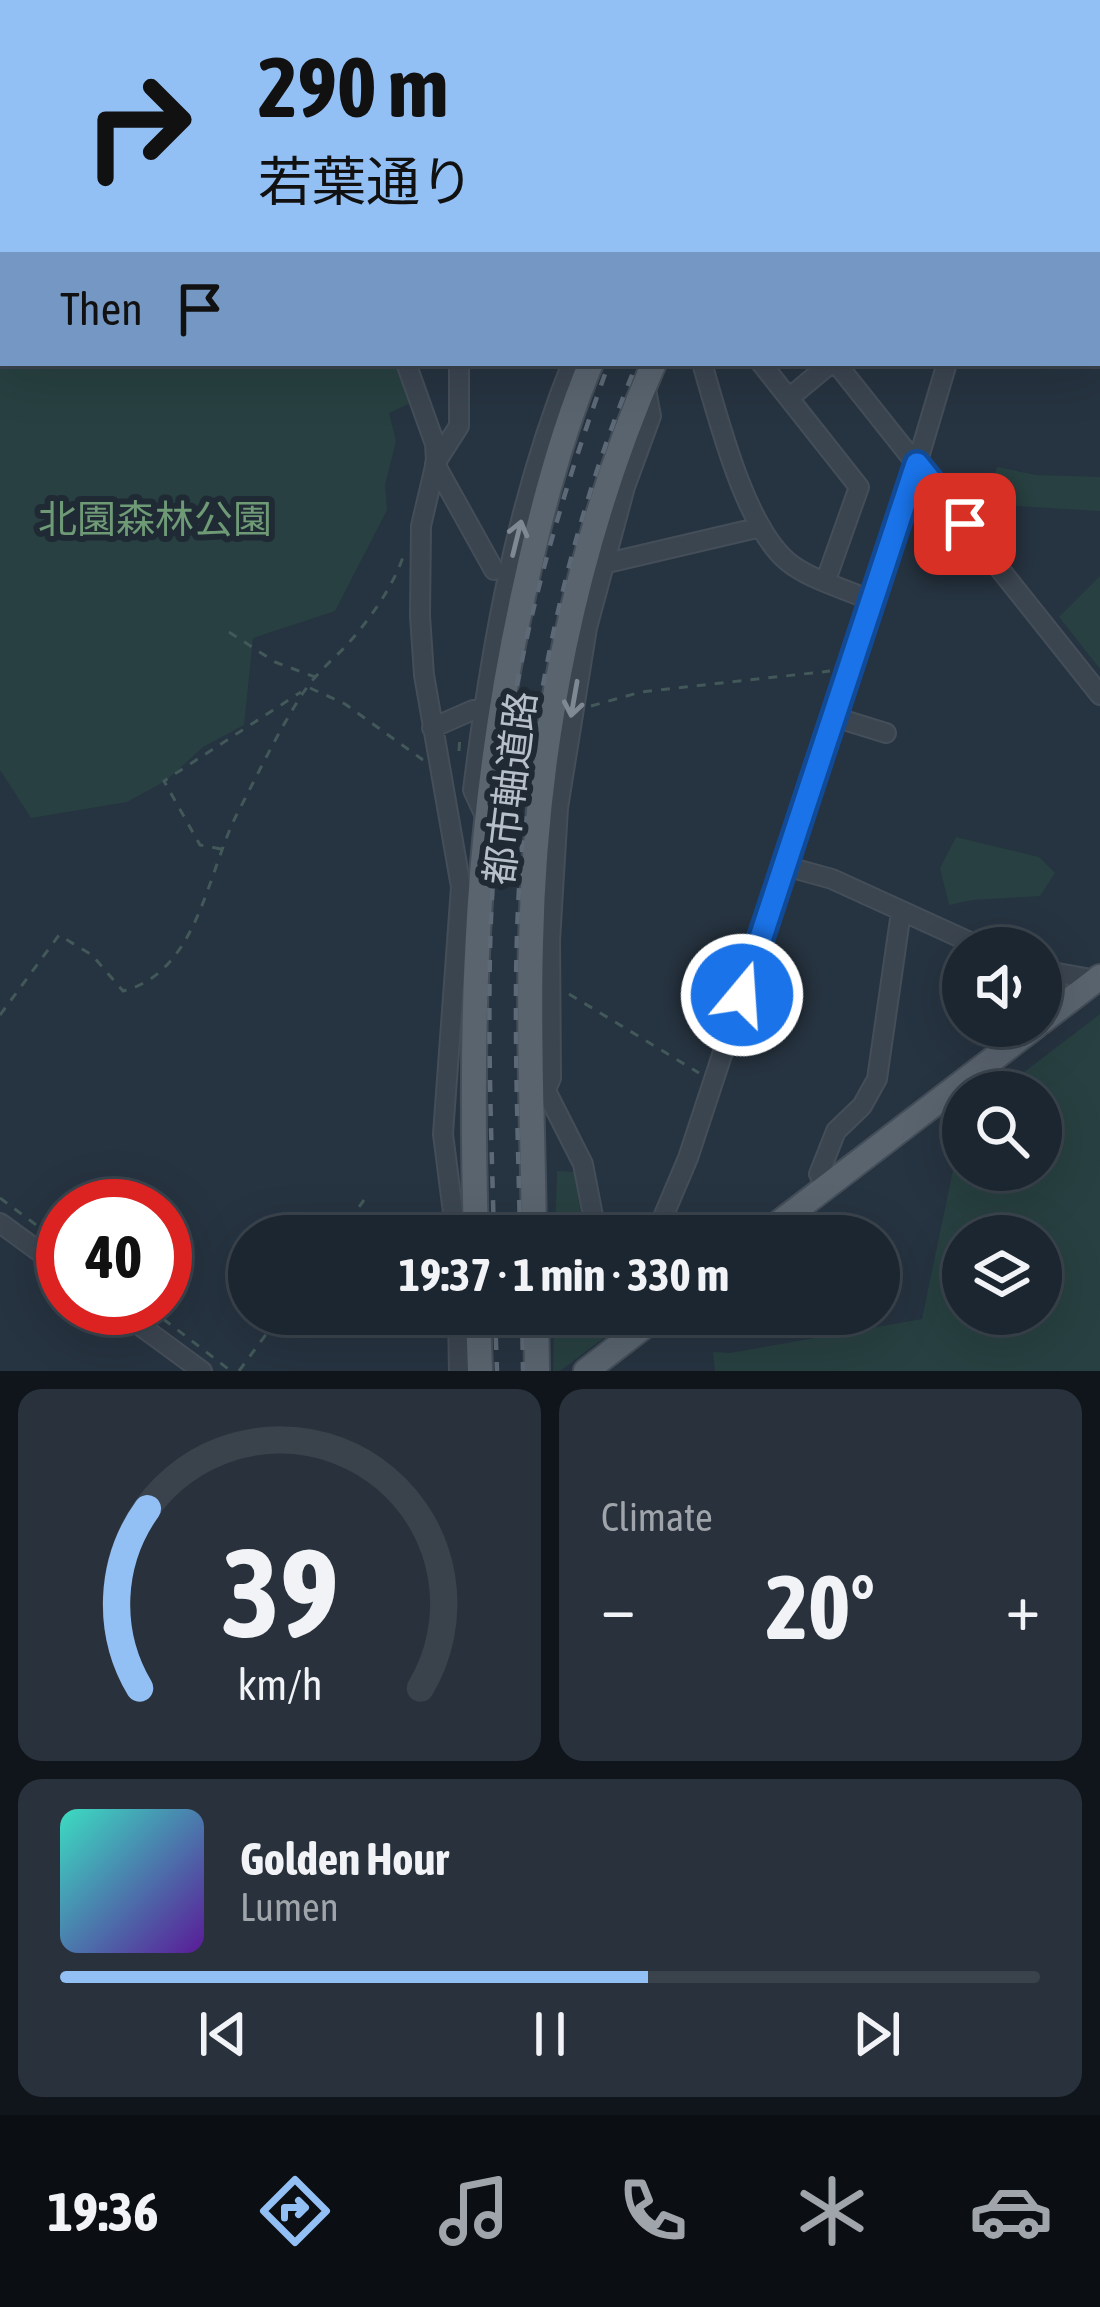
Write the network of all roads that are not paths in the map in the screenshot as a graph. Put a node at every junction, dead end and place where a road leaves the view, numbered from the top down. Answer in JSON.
{"nodes":[{"id":1,"x":407,"y":366,"type":"edge"},
{"id":2,"x":458,"y":366,"type":"edge"},
{"id":3,"x":571,"y":366,"type":"edge"},
{"id":4,"x":590,"y":366,"type":"edge"},
{"id":5,"x":703,"y":366,"type":"edge"},
{"id":6,"x":763,"y":366,"type":"edge"},
{"id":7,"x":829,"y":366,"type":"edge"},
{"id":8,"x":835,"y":366,"type":"edge"},
{"id":9,"x":946,"y":366,"type":"edge"},
{"id":10,"x":649,"y":374,"type":"edge"},
{"id":11,"x":789,"y":398,"type":"junction"},
{"id":12,"x":435,"y":463,"type":"junction"},
{"id":13,"x":917,"y":464,"type":"junction"},
{"id":14,"x":761,"y":527,"type":"junction"},
{"id":15,"x":603,"y":564,"type":"junction"},
{"id":16,"x":494,"y":570,"type":"dead end"},
{"id":17,"x":826,"y":580,"type":"junction"},
{"id":18,"x":872,"y":602,"type":"junction"},
{"id":19,"x":1100,"y":695,"type":"edge"},
{"id":20,"x":483,"y":710,"type":"junction"},
{"id":21,"x":834,"y":717,"type":"junction"},
{"id":22,"x":432,"y":728,"type":"junction"},
{"id":23,"x":886,"y":733,"type":"dead end"},
{"id":24,"x":485,"y":816,"type":"junction"},
{"id":25,"x":785,"y":866,"type":"junction"},
{"id":26,"x":901,"y":911,"type":"junction"},
{"id":27,"x":942,"y":930,"type":"edge"},
{"id":28,"x":540,"y":954,"type":"junction"},
{"id":29,"x":1062,"y":973,"type":"edge"},
{"id":30,"x":1099,"y":978,"type":"edge"},
{"id":31,"x":1062,"y":1006,"type":"edge"},
{"id":32,"x":1009,"y":1047,"type":"edge"},
{"id":33,"x":536,"y":1090,"type":"junction"},
{"id":34,"x":570,"y":1137,"type":"junction"},
{"id":35,"x":533,"y":1152,"type":"junction"},
{"id":36,"x":827,"y":1186,"type":"junction"},
{"id":37,"x":453,"y":1215,"type":"edge"},
{"id":38,"x":475,"y":1215,"type":"edge"},
{"id":39,"x":534,"y":1215,"type":"edge"},
{"id":40,"x":593,"y":1215,"type":"edge"},
{"id":41,"x":663,"y":1215,"type":"edge"},
{"id":42,"x":789,"y":1215,"type":"edge"},
{"id":43,"x":0,"y":1223,"type":"edge"},
{"id":44,"x":36,"y":1249,"type":"edge"},
{"id":45,"x":153,"y":1335,"type":"edge"},
{"id":46,"x":458,"y":1335,"type":"edge"},
{"id":47,"x":479,"y":1335,"type":"edge"},
{"id":48,"x":536,"y":1335,"type":"edge"},
{"id":49,"x":630,"y":1335,"type":"edge"},
{"id":50,"x":202,"y":1371,"type":"edge"},
{"id":51,"x":459,"y":1371,"type":"edge"},
{"id":52,"x":480,"y":1371,"type":"edge"},
{"id":53,"x":537,"y":1371,"type":"edge"},
{"id":54,"x":586,"y":1371,"type":"edge"}],
"edges":[{"from":1,"to":12,"type":"street"},
{"from":2,"to":12,"type":"street"},
{"from":20,"to":3,"type":"street","one_way":true},
{"from":4,"to":24,"type":"main road","name":"都市軸道路"},
{"from":5,"to":14,"type":"street"},
{"from":6,"to":11,"type":"street"},
{"from":7,"to":11,"type":"street"},
{"from":8,"to":13,"type":"street"},
{"from":9,"to":13,"type":"street"},
{"from":10,"to":15,"type":"street"},
{"from":10,"to":28,"type":"main road","name":"都市軸道路"},
{"from":11,"to":17,"type":"street"},
{"from":12,"to":16,"type":"street"},
{"from":12,"to":22,"type":"street"},
{"from":13,"to":18,"type":"street"},
{"from":13,"to":19,"type":"street"},
{"from":14,"to":15,"type":"street"},
{"from":14,"to":17,"type":"street"},
{"from":15,"to":28,"type":"street","one_way":true},
{"from":17,"to":18,"type":"street"},
{"from":18,"to":21,"type":"street"},
{"from":20,"to":22,"type":"street"},
{"from":20,"to":24,"type":"street"},
{"from":21,"to":23,"type":"street"},
{"from":21,"to":25,"type":"street"},
{"from":22,"to":37,"type":"street"},
{"from":24,"to":38,"type":"main road","name":"都市軸道路"},
{"from":25,"to":26,"type":"street"},
{"from":25,"to":41,"type":"street"},
{"from":26,"to":27,"type":"street"},
{"from":26,"to":36,"type":"street"},
{"from":28,"to":33,"type":"main road","name":"都市軸道路"},
{"from":29,"to":30,"type":"street"},
{"from":30,"to":31,"type":"main road"},
{"from":32,"to":36,"type":"main road"},
{"from":33,"to":34,"type":"street"},
{"from":33,"to":35,"type":"main road","name":"都市軸道路"},
{"from":34,"to":35,"type":"street"},
{"from":34,"to":40,"type":"street"},
{"from":35,"to":39,"type":"main road","name":"都市軸道路"},
{"from":36,"to":42,"type":"main road"},
{"from":43,"to":44,"type":"street"},
{"from":45,"to":50,"type":"street"},
{"from":46,"to":51,"type":"street"},
{"from":47,"to":52,"type":"main road"},
{"from":48,"to":53,"type":"main road"},
{"from":49,"to":54,"type":"main road"}]}
